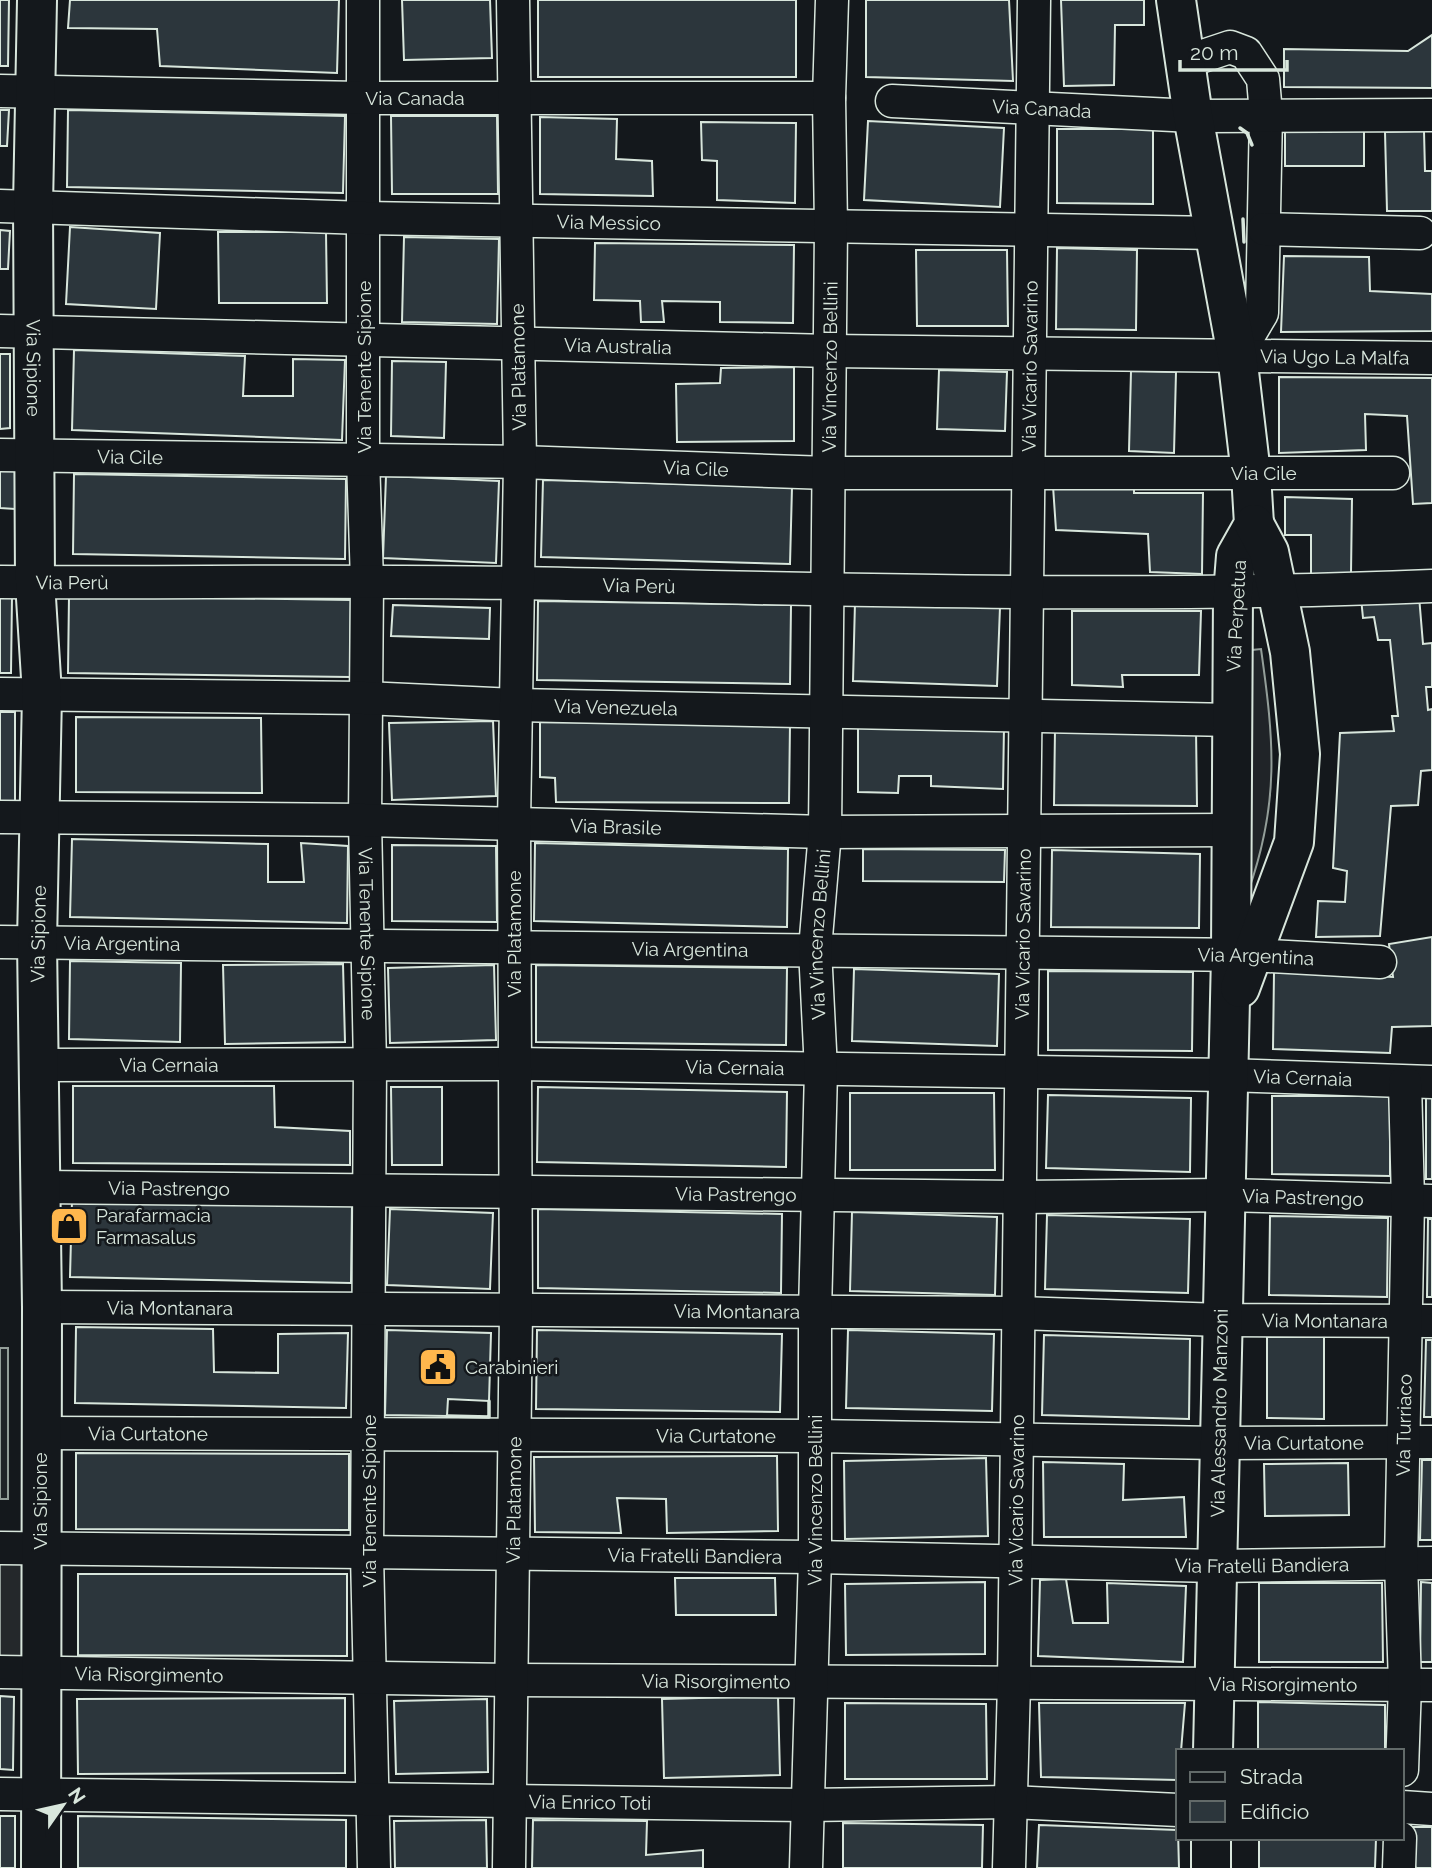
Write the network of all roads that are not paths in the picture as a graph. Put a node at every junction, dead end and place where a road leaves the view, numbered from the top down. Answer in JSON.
{"nodes":[{"id":1,"x":37,"y":0,"type":"edge"},
{"id":2,"x":363,"y":0,"type":"edge"},
{"id":3,"x":513,"y":0,"type":"edge"},
{"id":4,"x":832,"y":0,"type":"edge"},
{"id":5,"x":1034,"y":0,"type":"edge"},
{"id":6,"x":1176,"y":0,"type":"edge"},
{"id":7,"x":1185,"y":62,"type":"junction"},
{"id":8,"x":0,"y":91,"type":"edge"},
{"id":9,"x":38,"y":92,"type":"junction"},
{"id":10,"x":361,"y":98,"type":"junction"},
{"id":11,"x":516,"y":98,"type":"junction"},
{"id":12,"x":829,"y":98,"type":"junction"},
{"id":13,"x":892,"y":101,"type":"dead end"},
{"id":14,"x":1034,"y":107,"type":"junction"},
{"id":15,"x":1266,"y":114,"type":"junction"},
{"id":16,"x":1193,"y":116,"type":"junction"},
{"id":17,"x":1432,"y":116,"type":"edge"},
{"id":18,"x":17,"y":206,"type":"edge"},
{"id":19,"x":365,"y":218,"type":"junction"},
{"id":20,"x":516,"y":219,"type":"junction"},
{"id":21,"x":831,"y":227,"type":"junction"},
{"id":22,"x":1032,"y":229,"type":"junction"},
{"id":23,"x":1264,"y":229,"type":"junction"},
{"id":24,"x":1216,"y":233,"type":"junction"},
{"id":25,"x":1420,"y":233,"type":"dead end"},
{"id":26,"x":17,"y":331,"type":"edge"},
{"id":27,"x":365,"y":342,"type":"junction"},
{"id":28,"x":517,"y":343,"type":"junction"},
{"id":29,"x":830,"y":351,"type":"junction"},
{"id":30,"x":1031,"y":354,"type":"junction"},
{"id":31,"x":1237,"y":355,"type":"junction"},
{"id":32,"x":1432,"y":358,"type":"edge"},
{"id":33,"x":18,"y":454,"type":"edge"},
{"id":34,"x":363,"y":458,"type":"junction"},
{"id":35,"x":520,"y":462,"type":"junction"},
{"id":36,"x":828,"y":473,"type":"junction"},
{"id":37,"x":1394,"y":473,"type":"dead end"},
{"id":38,"x":1251,"y":474,"type":"junction"},
{"id":39,"x":1029,"y":475,"type":"junction"},
{"id":40,"x":1254,"y":524,"type":"junction"},
{"id":41,"x":18,"y":582,"type":"edge"},
{"id":42,"x":368,"y":582,"type":"junction"},
{"id":43,"x":517,"y":583,"type":"junction"},
{"id":44,"x":1432,"y":586,"type":"edge"},
{"id":45,"x":827,"y":592,"type":"junction"},
{"id":46,"x":1029,"y":592,"type":"junction"},
{"id":47,"x":1277,"y":593,"type":"junction"},
{"id":48,"x":1233,"y":594,"type":"junction"},
{"id":49,"x":0,"y":694,"type":"edge"},
{"id":50,"x":42,"y":694,"type":"junction"},
{"id":51,"x":365,"y":698,"type":"junction"},
{"id":52,"x":516,"y":705,"type":"junction"},
{"id":53,"x":826,"y":712,"type":"junction"},
{"id":54,"x":1024,"y":716,"type":"junction"},
{"id":55,"x":1232,"y":720,"type":"junction"},
{"id":56,"x":0,"y":817,"type":"edge"},
{"id":57,"x":41,"y":818,"type":"junction"},
{"id":58,"x":365,"y":820,"type":"junction"},
{"id":59,"x":514,"y":823,"type":"junction"},
{"id":60,"x":1022,"y":829,"type":"junction"},
{"id":61,"x":1231,"y":830,"type":"junction"},
{"id":62,"x":825,"y":832,"type":"junction"},
{"id":63,"x":19,"y":942,"type":"edge"},
{"id":64,"x":368,"y":946,"type":"junction"},
{"id":65,"x":513,"y":947,"type":"junction"},
{"id":66,"x":815,"y":949,"type":"junction"},
{"id":67,"x":1023,"y":952,"type":"junction"},
{"id":68,"x":1241,"y":955,"type":"junction"},
{"id":69,"x":1380,"y":962,"type":"dead end"},
{"id":70,"x":516,"y":1064,"type":"junction"},
{"id":71,"x":39,"y":1065,"type":"junction"},
{"id":72,"x":370,"y":1066,"type":"junction"},
{"id":73,"x":821,"y":1070,"type":"junction"},
{"id":74,"x":1021,"y":1073,"type":"junction"},
{"id":75,"x":1227,"y":1075,"type":"junction"},
{"id":76,"x":1419,"y":1082,"type":"edge"},
{"id":77,"x":41,"y":1186,"type":"junction"},
{"id":78,"x":516,"y":1189,"type":"junction"},
{"id":79,"x":368,"y":1190,"type":"junction"},
{"id":80,"x":818,"y":1195,"type":"junction"},
{"id":81,"x":1225,"y":1195,"type":"junction"},
{"id":82,"x":1018,"y":1197,"type":"junction"},
{"id":83,"x":1420,"y":1201,"type":"edge"},
{"id":84,"x":42,"y":1307,"type":"junction"},
{"id":85,"x":369,"y":1308,"type":"junction"},
{"id":86,"x":516,"y":1312,"type":"junction"},
{"id":87,"x":815,"y":1313,"type":"junction"},
{"id":88,"x":1018,"y":1313,"type":"junction"},
{"id":89,"x":1221,"y":1320,"type":"junction"},
{"id":90,"x":1418,"y":1320,"type":"edge"},
{"id":91,"x":40,"y":1433,"type":"junction"},
{"id":92,"x":368,"y":1433,"type":"junction"},
{"id":93,"x":514,"y":1433,"type":"junction"},
{"id":94,"x":814,"y":1436,"type":"junction"},
{"id":95,"x":1016,"y":1438,"type":"junction"},
{"id":96,"x":1419,"y":1442,"type":"edge"},
{"id":97,"x":1218,"y":1443,"type":"junction"},
{"id":98,"x":0,"y":1548,"type":"edge"},
{"id":99,"x":41,"y":1548,"type":"junction"},
{"id":100,"x":513,"y":1553,"type":"junction"},
{"id":101,"x":367,"y":1554,"type":"junction"},
{"id":102,"x":815,"y":1557,"type":"junction"},
{"id":103,"x":1015,"y":1560,"type":"junction"},
{"id":104,"x":1401,"y":1563,"type":"junction"},
{"id":105,"x":1432,"y":1563,"type":"edge"},
{"id":106,"x":1216,"y":1566,"type":"junction"},
{"id":107,"x":0,"y":1672,"type":"edge"},
{"id":108,"x":39,"y":1673,"type":"junction"},
{"id":109,"x":372,"y":1676,"type":"junction"},
{"id":110,"x":812,"y":1679,"type":"junction"},
{"id":111,"x":512,"y":1680,"type":"junction"},
{"id":112,"x":1014,"y":1683,"type":"junction"},
{"id":113,"x":1214,"y":1683,"type":"junction"},
{"id":114,"x":1418,"y":1685,"type":"edge"},
{"id":115,"x":1213,"y":1749,"type":"edge"},
{"id":116,"x":1404,"y":1759,"type":"edge"},
{"id":117,"x":0,"y":1794,"type":"edge"},
{"id":118,"x":40,"y":1794,"type":"junction"},
{"id":119,"x":373,"y":1799,"type":"junction"},
{"id":120,"x":511,"y":1801,"type":"junction"},
{"id":121,"x":1010,"y":1802,"type":"junction"},
{"id":122,"x":807,"y":1805,"type":"junction"},
{"id":123,"x":1404,"y":1807,"type":"edge"},
{"id":124,"x":1432,"y":1809,"type":"edge"},
{"id":125,"x":1176,"y":1810,"type":"edge"},
{"id":126,"x":1211,"y":1840,"type":"edge"},
{"id":127,"x":1400,"y":1840,"type":"edge"},
{"id":128,"x":41,"y":1868,"type":"edge"},
{"id":129,"x":374,"y":1868,"type":"edge"},
{"id":130,"x":509,"y":1868,"type":"edge"},
{"id":131,"x":806,"y":1868,"type":"edge"},
{"id":132,"x":1009,"y":1868,"type":"edge"},
{"id":133,"x":1211,"y":1868,"type":"edge"},
{"id":134,"x":1399,"y":1868,"type":"edge"}],
"edges":[{"from":1,"to":9,"type":"street","name":"Via Sipione"},
{"from":2,"to":10,"type":"street","name":"Via Tenente Sipione"},
{"from":3,"to":11,"type":"street","name":"Via Platamone"},
{"from":4,"to":12,"type":"street","name":"Via Vincenzo Bellini"},
{"from":5,"to":14,"type":"street","name":"Via Vicario Savarino"},
{"from":6,"to":7,"type":"street"},
{"from":7,"to":15,"type":"street"},
{"from":7,"to":16,"type":"street"},
{"from":8,"to":9,"type":"street","name":"Via Canada"},
{"from":9,"to":10,"type":"street","name":"Via Canada"},
{"from":9,"to":18,"type":"street","name":"Via Sipione"},
{"from":10,"to":11,"type":"street","name":"Via Canada"},
{"from":10,"to":19,"type":"street","name":"Via Tenente Sipione"},
{"from":11,"to":12,"type":"street","name":"Via Canada"},
{"from":11,"to":20,"type":"street","name":"Via Platamone"},
{"from":12,"to":21,"type":"street","name":"Via Vincenzo Bellini"},
{"from":13,"to":14,"type":"street","name":"Via Canada"},
{"from":14,"to":16,"type":"street","name":"Via Canada"},
{"from":14,"to":22,"type":"street","name":"Via Vicario Savarino"},
{"from":15,"to":16,"type":"street","name":"Via Canada"},
{"from":15,"to":17,"type":"street","name":"Via Canada"},
{"from":15,"to":23,"type":"street"},
{"from":16,"to":24,"type":"street"},
{"from":18,"to":19,"type":"street","name":"Via Messico"},
{"from":18,"to":26,"type":"street","name":"Via Sipione"},
{"from":19,"to":20,"type":"street","name":"Via Messico"},
{"from":19,"to":27,"type":"street","name":"Via Tenente Sipione"},
{"from":20,"to":21,"type":"street","name":"Via Messico"},
{"from":20,"to":28,"type":"street","name":"Via Platamone"},
{"from":21,"to":22,"type":"street","name":"Via Messico"},
{"from":21,"to":29,"type":"street","name":"Via Vincenzo Bellini"},
{"from":22,"to":24,"type":"street","name":"Via Messico"},
{"from":22,"to":30,"type":"street","name":"Via Vicario Savarino"},
{"from":23,"to":25,"type":"street"},
{"from":23,"to":31,"type":"street"},
{"from":24,"to":31,"type":"street"},
{"from":26,"to":27,"type":"street","name":"Via Australia"},
{"from":26,"to":33,"type":"street","name":"Via Sipione"},
{"from":27,"to":28,"type":"street","name":"Via Australia"},
{"from":27,"to":34,"type":"street","name":"Via Tenente Sipione"},
{"from":28,"to":29,"type":"street","name":"Via Australia"},
{"from":28,"to":35,"type":"street","name":"Via Platamone"},
{"from":29,"to":30,"type":"street","name":"Via Australia"},
{"from":29,"to":36,"type":"street","name":"Via Vincenzo Bellini"},
{"from":30,"to":31,"type":"street","name":"Via Australia"},
{"from":30,"to":39,"type":"street","name":"Via Vicario Savarino"},
{"from":31,"to":32,"type":"street","name":"Via Ugo La Malfa"},
{"from":31,"to":38,"type":"street"},
{"from":33,"to":34,"type":"street","name":"Via Cile"},
{"from":33,"to":41,"type":"street","name":"Via Sipione"},
{"from":34,"to":35,"type":"street","name":"Via Cile"},
{"from":34,"to":42,"type":"street","name":"Via Tenente Sipione"},
{"from":35,"to":36,"type":"street","name":"Via Cile"},
{"from":35,"to":43,"type":"street","name":"Via Platamone"},
{"from":36,"to":39,"type":"street","name":"Via Cile"},
{"from":36,"to":45,"type":"street","name":"Via Vincenzo Bellini"},
{"from":37,"to":38,"type":"street","name":"Via Cile"},
{"from":38,"to":39,"type":"street","name":"Via Cile"},
{"from":38,"to":40,"type":"street"},
{"from":39,"to":46,"type":"street","name":"Via Vicario Savarino"},
{"from":40,"to":47,"type":"street"},
{"from":40,"to":48,"type":"street","name":"Via Perpetua"},
{"from":41,"to":42,"type":"street","name":"Via Perù"},
{"from":41,"to":50,"type":"street","name":"Via Sipione"},
{"from":42,"to":43,"type":"street","name":"Via Perù"},
{"from":42,"to":51,"type":"street","name":"Via Tenente Sipione"},
{"from":43,"to":45,"type":"street","name":"Via Perù"},
{"from":43,"to":52,"type":"street","name":"Via Platamone"},
{"from":44,"to":47,"type":"street","name":"Via Perù"},
{"from":45,"to":46,"type":"street","name":"Via Perù"},
{"from":45,"to":53,"type":"street","name":"Via Vincenzo Bellini"},
{"from":46,"to":48,"type":"street","name":"Via Perù"},
{"from":46,"to":54,"type":"street","name":"Via Vicario Savarino"},
{"from":47,"to":48,"type":"street","name":"Via Perù"},
{"from":47,"to":68,"type":"street"},
{"from":48,"to":55,"type":"street","name":"Via Perpetua"},
{"from":49,"to":50,"type":"street","name":"Via Venezuela"},
{"from":50,"to":51,"type":"street","name":"Via Venezuela"},
{"from":50,"to":57,"type":"street","name":"Via Sipione"},
{"from":51,"to":52,"type":"street","name":"Via Venezuela"},
{"from":51,"to":58,"type":"street","name":"Via Tenente Sipione"},
{"from":52,"to":53,"type":"street","name":"Via Venezuela"},
{"from":52,"to":59,"type":"street","name":"Via Platamone"},
{"from":53,"to":54,"type":"street","name":"Via Venezuela"},
{"from":53,"to":62,"type":"street","name":"Via Vincenzo Bellini"},
{"from":54,"to":55,"type":"street","name":"Via Venezuela"},
{"from":54,"to":60,"type":"street","name":"Via Vicario Savarino"},
{"from":55,"to":61,"type":"street","name":"Via Perpetua"},
{"from":56,"to":57,"type":"street","name":"Via Brasile"},
{"from":57,"to":58,"type":"street","name":"Via Brasile"},
{"from":57,"to":63,"type":"street","name":"Via Sipione"},
{"from":58,"to":59,"type":"street","name":"Via Brasile"},
{"from":58,"to":64,"type":"street","name":"Via Tenente Sipione"},
{"from":59,"to":62,"type":"street","name":"Via Brasile"},
{"from":59,"to":65,"type":"street","name":"Via Platamone"},
{"from":60,"to":61,"type":"street","name":"Via Brasile"},
{"from":60,"to":62,"type":"street","name":"Via Brasile"},
{"from":60,"to":67,"type":"street","name":"Via Vicario Savarino"},
{"from":61,"to":68,"type":"street","name":"Via Perpetua"},
{"from":62,"to":66,"type":"street","name":"Via Vincenzo Bellini"},
{"from":63,"to":64,"type":"street","name":"Via Argentina"},
{"from":63,"to":71,"type":"street","name":"Via Sipione"},
{"from":64,"to":65,"type":"street","name":"Via Argentina"},
{"from":64,"to":72,"type":"street","name":"Via Tenente Sipione"},
{"from":65,"to":66,"type":"street","name":"Via Argentina"},
{"from":65,"to":70,"type":"street","name":"Via Platamone"},
{"from":66,"to":67,"type":"street","name":"Via Argentina"},
{"from":66,"to":73,"type":"street","name":"Via Vincenzo Bellini"},
{"from":67,"to":68,"type":"street","name":"Via Argentina"},
{"from":67,"to":74,"type":"street","name":"Via Vicario Savarino"},
{"from":68,"to":69,"type":"street","name":"Via Argentina"},
{"from":68,"to":75,"type":"street"},
{"from":70,"to":72,"type":"street","name":"Via Cernaia"},
{"from":70,"to":73,"type":"street","name":"Via Cernaia"},
{"from":70,"to":78,"type":"street","name":"Via Platamone"},
{"from":71,"to":72,"type":"street","name":"Via Cernaia"},
{"from":71,"to":77,"type":"street","name":"Via Sipione"},
{"from":72,"to":79,"type":"street","name":"Via Tenente Sipione"},
{"from":73,"to":74,"type":"street","name":"Via Cernaia"},
{"from":73,"to":80,"type":"street","name":"Via Vincenzo Bellini"},
{"from":74,"to":75,"type":"street","name":"Via Cernaia"},
{"from":74,"to":82,"type":"street","name":"Via Vicario Savarino"},
{"from":75,"to":76,"type":"street","name":"Via Cernaia"},
{"from":75,"to":81,"type":"street","name":"Via Alessandro Manzoni"},
{"from":76,"to":83,"type":"street","name":"Via Turriaco"},
{"from":77,"to":79,"type":"street","name":"Via Pastrengo"},
{"from":77,"to":84,"type":"street","name":"Via Sipione"},
{"from":78,"to":79,"type":"street","name":"Via Pastrengo"},
{"from":78,"to":80,"type":"street","name":"Via Pastrengo"},
{"from":78,"to":86,"type":"street","name":"Via Platamone"},
{"from":79,"to":85,"type":"street","name":"Via Tenente Sipione"},
{"from":80,"to":82,"type":"street","name":"Via Pastrengo"},
{"from":80,"to":87,"type":"street","name":"Via Vincenzo Bellini"},
{"from":81,"to":82,"type":"street","name":"Via Pastrengo"},
{"from":81,"to":83,"type":"street","name":"Via Pastrengo"},
{"from":81,"to":89,"type":"street","name":"Via Alessandro Manzoni"},
{"from":82,"to":88,"type":"street","name":"Via Vicario Savarino"},
{"from":83,"to":90,"type":"street","name":"Via Turriaco"},
{"from":84,"to":85,"type":"street","name":"Via Montanara"},
{"from":84,"to":91,"type":"street","name":"Via Sipione"},
{"from":85,"to":86,"type":"street","name":"Via Montanara"},
{"from":85,"to":92,"type":"street","name":"Via Tenente Sipione"},
{"from":86,"to":87,"type":"street","name":"Via Montanara"},
{"from":86,"to":93,"type":"street","name":"Via Platamone"},
{"from":87,"to":88,"type":"street","name":"Via Montanara"},
{"from":87,"to":94,"type":"street","name":"Via Vincenzo Bellini"},
{"from":88,"to":89,"type":"street","name":"Via Montanara"},
{"from":88,"to":95,"type":"street","name":"Via Vicario Savarino"},
{"from":89,"to":90,"type":"street","name":"Via Montanara"},
{"from":89,"to":97,"type":"street","name":"Via Alessandro Manzoni"},
{"from":90,"to":96,"type":"street","name":"Via Turriaco"},
{"from":91,"to":92,"type":"street","name":"Via Curtatone"},
{"from":91,"to":99,"type":"street","name":"Via Sipione"},
{"from":92,"to":93,"type":"street","name":"Via Curtatone"},
{"from":92,"to":101,"type":"street","name":"Via Tenente Sipione"},
{"from":93,"to":94,"type":"street","name":"Via Curtatone"},
{"from":93,"to":100,"type":"street","name":"Via Platamone"},
{"from":94,"to":95,"type":"street","name":"Via Curtatone"},
{"from":94,"to":102,"type":"street","name":"Via Vincenzo Bellini"},
{"from":95,"to":97,"type":"street","name":"Via Curtatone"},
{"from":95,"to":103,"type":"street","name":"Via Vicario Savarino"},
{"from":96,"to":97,"type":"street","name":"Via Curtatone"},
{"from":96,"to":104,"type":"street","name":"Via Turriaco"},
{"from":97,"to":106,"type":"street","name":"Via Alessandro Manzoni"},
{"from":98,"to":99,"type":"street","name":"Via Fratelli Bandiera"},
{"from":99,"to":101,"type":"street","name":"Via Fratelli Bandiera"},
{"from":99,"to":108,"type":"street","name":"Via Sipione"},
{"from":100,"to":101,"type":"street","name":"Via Fratelli Bandiera"},
{"from":100,"to":102,"type":"street","name":"Via Fratelli Bandiera"},
{"from":100,"to":111,"type":"street","name":"Via Platamone"},
{"from":101,"to":109,"type":"street","name":"Via Tenente Sipione"},
{"from":102,"to":103,"type":"street","name":"Via Fratelli Bandiera"},
{"from":102,"to":110,"type":"street","name":"Via Vincenzo Bellini"},
{"from":103,"to":106,"type":"street","name":"Via Fratelli Bandiera"},
{"from":103,"to":112,"type":"street","name":"Via Vicario Savarino"},
{"from":104,"to":105,"type":"street","name":"Via Fratelli Bandiera"},
{"from":104,"to":106,"type":"street","name":"Via Fratelli Bandiera"},
{"from":104,"to":114,"type":"street","name":"Via Turriaco"},
{"from":106,"to":113,"type":"street","name":"Via Alessandro Manzoni"},
{"from":107,"to":108,"type":"street","name":"Via Risorgimento"},
{"from":108,"to":109,"type":"street","name":"Via Risorgimento"},
{"from":108,"to":118,"type":"street","name":"Via Sipione"},
{"from":109,"to":111,"type":"street","name":"Via Risorgimento"},
{"from":109,"to":119,"type":"street","name":"Via Tenente Sipione"},
{"from":110,"to":111,"type":"street","name":"Via Risorgimento"},
{"from":110,"to":112,"type":"street","name":"Via Risorgimento"},
{"from":110,"to":122,"type":"street","name":"Via Vincenzo Bellini"},
{"from":111,"to":120,"type":"street","name":"Via Platamone"},
{"from":112,"to":113,"type":"street","name":"Via Risorgimento"},
{"from":112,"to":121,"type":"street","name":"Via Vicario Savarino"},
{"from":113,"to":114,"type":"street","name":"Via Risorgimento"},
{"from":113,"to":115,"type":"street","name":"Via Alessandro Manzoni"},
{"from":114,"to":116,"type":"street","name":"Via Turriaco"},
{"from":117,"to":118,"type":"street","name":"Via Enrico Toti"},
{"from":118,"to":119,"type":"street","name":"Via Enrico Toti"},
{"from":118,"to":128,"type":"street","name":"Via Sipione"},
{"from":119,"to":120,"type":"street","name":"Via Enrico Toti"},
{"from":119,"to":129,"type":"street","name":"Via Tenente Sipione"},
{"from":120,"to":122,"type":"street","name":"Via Enrico Toti"},
{"from":120,"to":130,"type":"street","name":"Via Platamone"},
{"from":121,"to":122,"type":"street","name":"Via Enrico Toti"},
{"from":121,"to":125,"type":"street","name":"Via Enrico Toti"},
{"from":121,"to":132,"type":"street","name":"Via Vicario Savarino"},
{"from":122,"to":131,"type":"street","name":"Via Vincenzo Bellini"},
{"from":123,"to":124,"type":"street"},
{"from":126,"to":133,"type":"street"},
{"from":127,"to":134,"type":"street"}]}
